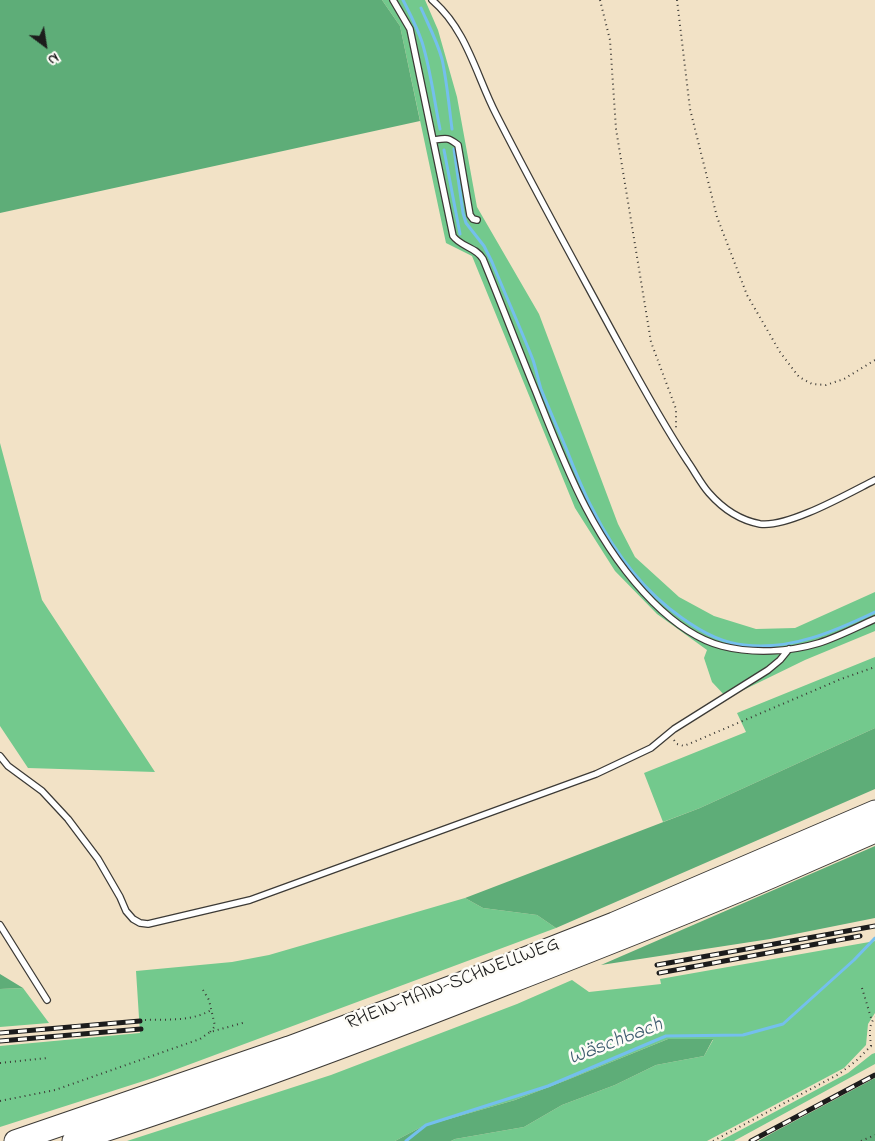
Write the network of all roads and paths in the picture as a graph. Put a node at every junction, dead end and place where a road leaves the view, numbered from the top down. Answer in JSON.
{"nodes":[{"id":1,"x":393,"y":0,"type":"edge"},
{"id":2,"x":432,"y":0,"type":"edge"},
{"id":3,"x":600,"y":0,"type":"edge"},
{"id":4,"x":677,"y":0,"type":"edge"},
{"id":5,"x":434,"y":140,"type":"junction"},
{"id":6,"x":477,"y":220,"type":"dead end"},
{"id":7,"x":875,"y":360,"type":"edge"},
{"id":8,"x":677,"y":445,"type":"junction"},
{"id":9,"x":875,"y":480,"type":"edge"},
{"id":10,"x":875,"y":619,"type":"edge"},
{"id":11,"x":789,"y":649,"type":"junction"},
{"id":12,"x":875,"y":667,"type":"edge"},
{"id":13,"x":674,"y":729,"type":"junction"},
{"id":14,"x":0,"y":756,"type":"edge"},
{"id":15,"x":875,"y":811,"type":"edge"},
{"id":16,"x":875,"y":832,"type":"edge"},
{"id":17,"x":0,"y":924,"type":"edge"},
{"id":18,"x":862,"y":988,"type":"dead end"},
{"id":19,"x":203,"y":990,"type":"dead end"},
{"id":20,"x":47,"y":1000,"type":"dead end"},
{"id":21,"x":211,"y":1010,"type":"junction"},
{"id":22,"x":875,"y":1017,"type":"edge"},
{"id":23,"x":145,"y":1020,"type":"dead end"},
{"id":24,"x":872,"y":1021,"type":"junction"},
{"id":25,"x":246,"y":1022,"type":"dead end"},
{"id":26,"x":210,"y":1032,"type":"junction"},
{"id":27,"x":871,"y":1046,"type":"junction"},
{"id":28,"x":875,"y":1046,"type":"edge"},
{"id":29,"x":47,"y":1058,"type":"dead end"},
{"id":30,"x":0,"y":1063,"type":"edge"},
{"id":31,"x":0,"y":1101,"type":"edge"},
{"id":32,"x":875,"y":1135,"type":"edge"},
{"id":33,"x":19,"y":1140,"type":"edge"},
{"id":34,"x":73,"y":1141,"type":"edge"},
{"id":35,"x":713,"y":1141,"type":"edge"},
{"id":36,"x":861,"y":1141,"type":"edge"}],
"edges":[{"from":1,"to":5,"type":"lane"},
{"from":2,"to":8,"type":"lane"},
{"from":3,"to":8,"type":"path"},
{"from":4,"to":7,"type":"path"},
{"from":5,"to":6,"type":"lane"},
{"from":5,"to":11,"type":"lane"},
{"from":8,"to":9,"type":"lane"},
{"from":10,"to":11,"type":"lane"},
{"from":11,"to":13,"type":"lane"},
{"from":12,"to":13,"type":"path"},
{"from":13,"to":14,"type":"lane"},
{"from":15,"to":33,"type":"highway","name":"RHEIN-MAIN-SCHNELLWEG"},
{"from":16,"to":34,"type":"highway","name":"RHEIN-MAIN-SCHNELLWEG"},
{"from":17,"to":20,"type":"lane"},
{"from":18,"to":24,"type":"path"},
{"from":19,"to":21,"type":"path"},
{"from":21,"to":23,"type":"path"},
{"from":21,"to":26,"type":"path"},
{"from":22,"to":24,"type":"path"},
{"from":24,"to":27,"type":"path"},
{"from":25,"to":26,"type":"path"},
{"from":26,"to":31,"type":"path"},
{"from":27,"to":28,"type":"path"},
{"from":27,"to":35,"type":"path"},
{"from":29,"to":30,"type":"path"},
{"from":32,"to":36,"type":"path"}]}
